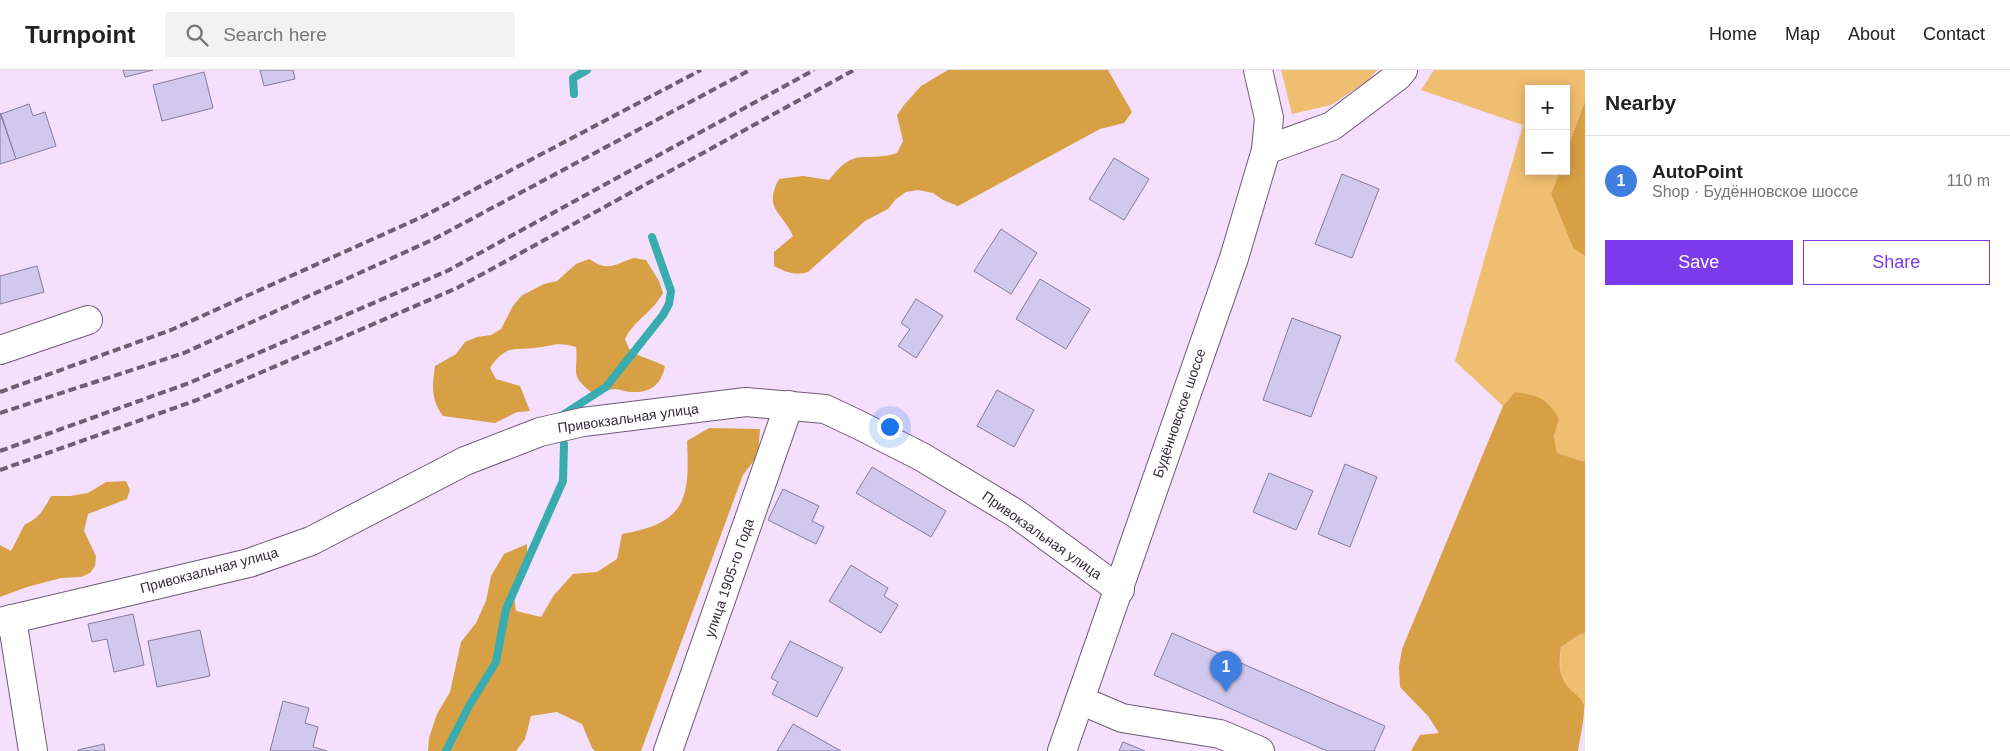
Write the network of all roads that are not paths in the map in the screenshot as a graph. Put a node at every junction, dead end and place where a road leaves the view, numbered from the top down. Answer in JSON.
{"nodes":[{"id":1,"x":1258,"y":70,"type":"edge"},
{"id":2,"x":1403,"y":70,"type":"edge"},
{"id":3,"x":1266,"y":150,"type":"junction"},
{"id":4,"x":88,"y":320,"type":"dead end"},
{"id":5,"x":0,"y":350,"type":"edge"},
{"id":6,"x":789,"y":405,"type":"junction"},
{"id":7,"x":1120,"y":590,"type":"junction"},
{"id":8,"x":6,"y":621,"type":"edge"},
{"id":9,"x":1080,"y":700,"type":"junction"},
{"id":10,"x":33,"y":751,"type":"edge"},
{"id":11,"x":668,"y":751,"type":"edge"},
{"id":12,"x":1062,"y":751,"type":"edge"},
{"id":13,"x":1260,"y":751,"type":"edge"}],
"edges":[{"from":1,"to":3,"type":"street","name":"Будённовское шоссе"},
{"from":2,"to":3,"type":"street"},
{"from":3,"to":7,"type":"street","name":"Будённовское шоссе"},
{"from":4,"to":5,"type":"street"},
{"from":6,"to":7,"type":"street","name":"Привокзальная улица"},
{"from":6,"to":8,"type":"street","name":"Привокзальная улица"},
{"from":6,"to":11,"type":"street","name":"улица 1905-го Года"},
{"from":7,"to":9,"type":"street","name":"Будённовское шоссе"},
{"from":8,"to":10,"type":"street"},
{"from":9,"to":12,"type":"street","name":"Будённовское шоссе"},
{"from":9,"to":13,"type":"street"}]}
